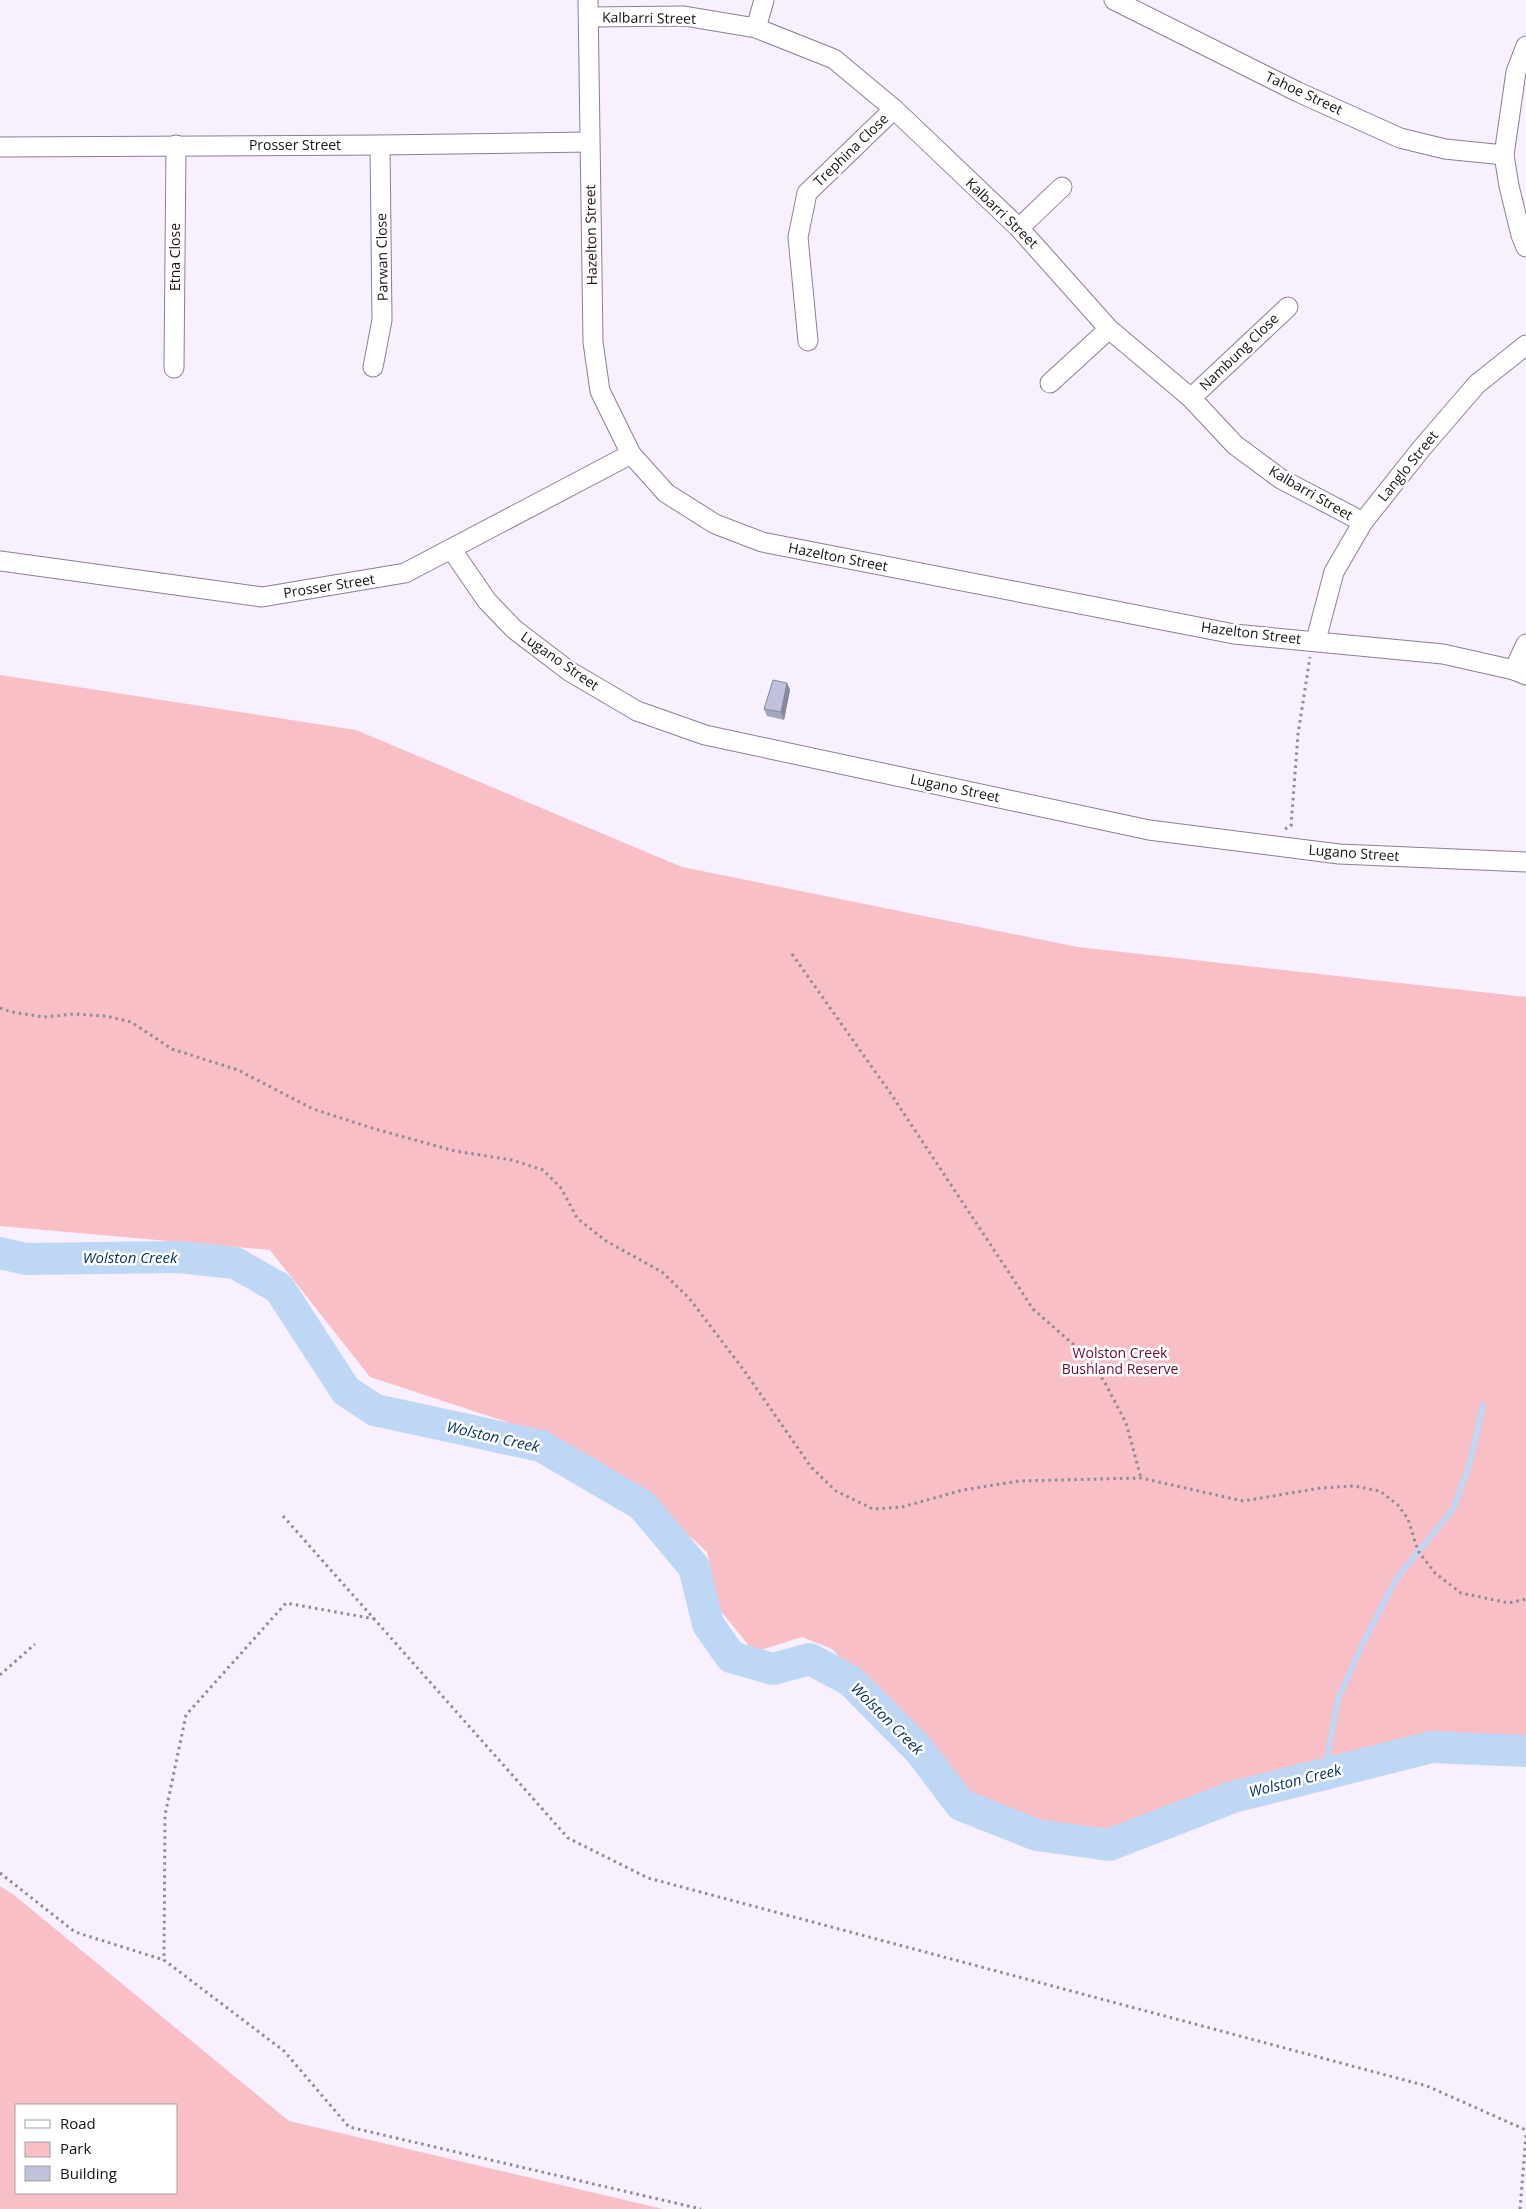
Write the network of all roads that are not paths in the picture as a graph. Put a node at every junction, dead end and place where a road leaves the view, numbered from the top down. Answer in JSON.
{"nodes":[{"id":1,"x":764,"y":0,"type":"edge"},
{"id":2,"x":1114,"y":0,"type":"edge"},
{"id":3,"x":589,"y":9,"type":"edge"},
{"id":4,"x":756,"y":28,"type":"junction"},
{"id":5,"x":1526,"y":46,"type":"edge"},
{"id":6,"x":894,"y":109,"type":"junction"},
{"id":7,"x":589,"y":142,"type":"junction"},
{"id":8,"x":176,"y":145,"type":"junction"},
{"id":9,"x":380,"y":145,"type":"junction"},
{"id":10,"x":0,"y":146,"type":"edge"},
{"id":11,"x":1504,"y":155,"type":"junction"},
{"id":12,"x":1062,"y":187,"type":"dead end"},
{"id":13,"x":1019,"y":228,"type":"junction"},
{"id":14,"x":1526,"y":247,"type":"edge"},
{"id":15,"x":1288,"y":307,"type":"dead end"},
{"id":16,"x":1109,"y":329,"type":"junction"},
{"id":17,"x":808,"y":340,"type":"dead end"},
{"id":18,"x":1526,"y":344,"type":"edge"},
{"id":19,"x":373,"y":367,"type":"dead end"},
{"id":20,"x":174,"y":368,"type":"dead end"},
{"id":21,"x":1050,"y":383,"type":"dead end"},
{"id":22,"x":1192,"y":398,"type":"junction"},
{"id":23,"x":631,"y":454,"type":"junction"},
{"id":24,"x":1363,"y":522,"type":"junction"},
{"id":25,"x":452,"y":550,"type":"junction"},
{"id":26,"x":0,"y":561,"type":"edge"},
{"id":27,"x":1316,"y":640,"type":"junction"},
{"id":28,"x":1526,"y":644,"type":"edge"},
{"id":29,"x":1520,"y":673,"type":"edge"},
{"id":30,"x":1526,"y":862,"type":"edge"}],
"edges":[{"from":1,"to":4,"type":"street"},
{"from":2,"to":11,"type":"street","name":"Tahoe Street"},
{"from":3,"to":4,"type":"street","name":"Kalbarri Street"},
{"from":3,"to":7,"type":"street","name":"Hazelton Street"},
{"from":4,"to":6,"type":"street","name":"Kalbarri Street"},
{"from":5,"to":11,"type":"street"},
{"from":6,"to":13,"type":"street","name":"Kalbarri Street"},
{"from":6,"to":17,"type":"street","name":"Trephina Close"},
{"from":7,"to":9,"type":"street","name":"Prosser Street"},
{"from":7,"to":23,"type":"street","name":"Hazelton Street"},
{"from":8,"to":9,"type":"street","name":"Prosser Street"},
{"from":8,"to":10,"type":"street","name":"Prosser Street"},
{"from":8,"to":20,"type":"street","name":"Etna Close"},
{"from":9,"to":19,"type":"street","name":"Parwan Close"},
{"from":11,"to":14,"type":"street"},
{"from":12,"to":13,"type":"street"},
{"from":13,"to":16,"type":"street","name":"Kalbarri Street"},
{"from":15,"to":22,"type":"street","name":"Nambung Close"},
{"from":16,"to":21,"type":"street"},
{"from":16,"to":22,"type":"street","name":"Kalbarri Street"},
{"from":18,"to":24,"type":"street","name":"Langlo Street"},
{"from":22,"to":24,"type":"street","name":"Kalbarri Street"},
{"from":23,"to":25,"type":"street","name":"Prosser Street"},
{"from":23,"to":27,"type":"street","name":"Hazelton Street"},
{"from":24,"to":27,"type":"street","name":"Langlo Street"},
{"from":25,"to":26,"type":"street","name":"Prosser Street"},
{"from":25,"to":30,"type":"street","name":"Lugano Street"},
{"from":27,"to":29,"type":"street","name":"Hazelton Street"},
{"from":28,"to":29,"type":"street"}]}
